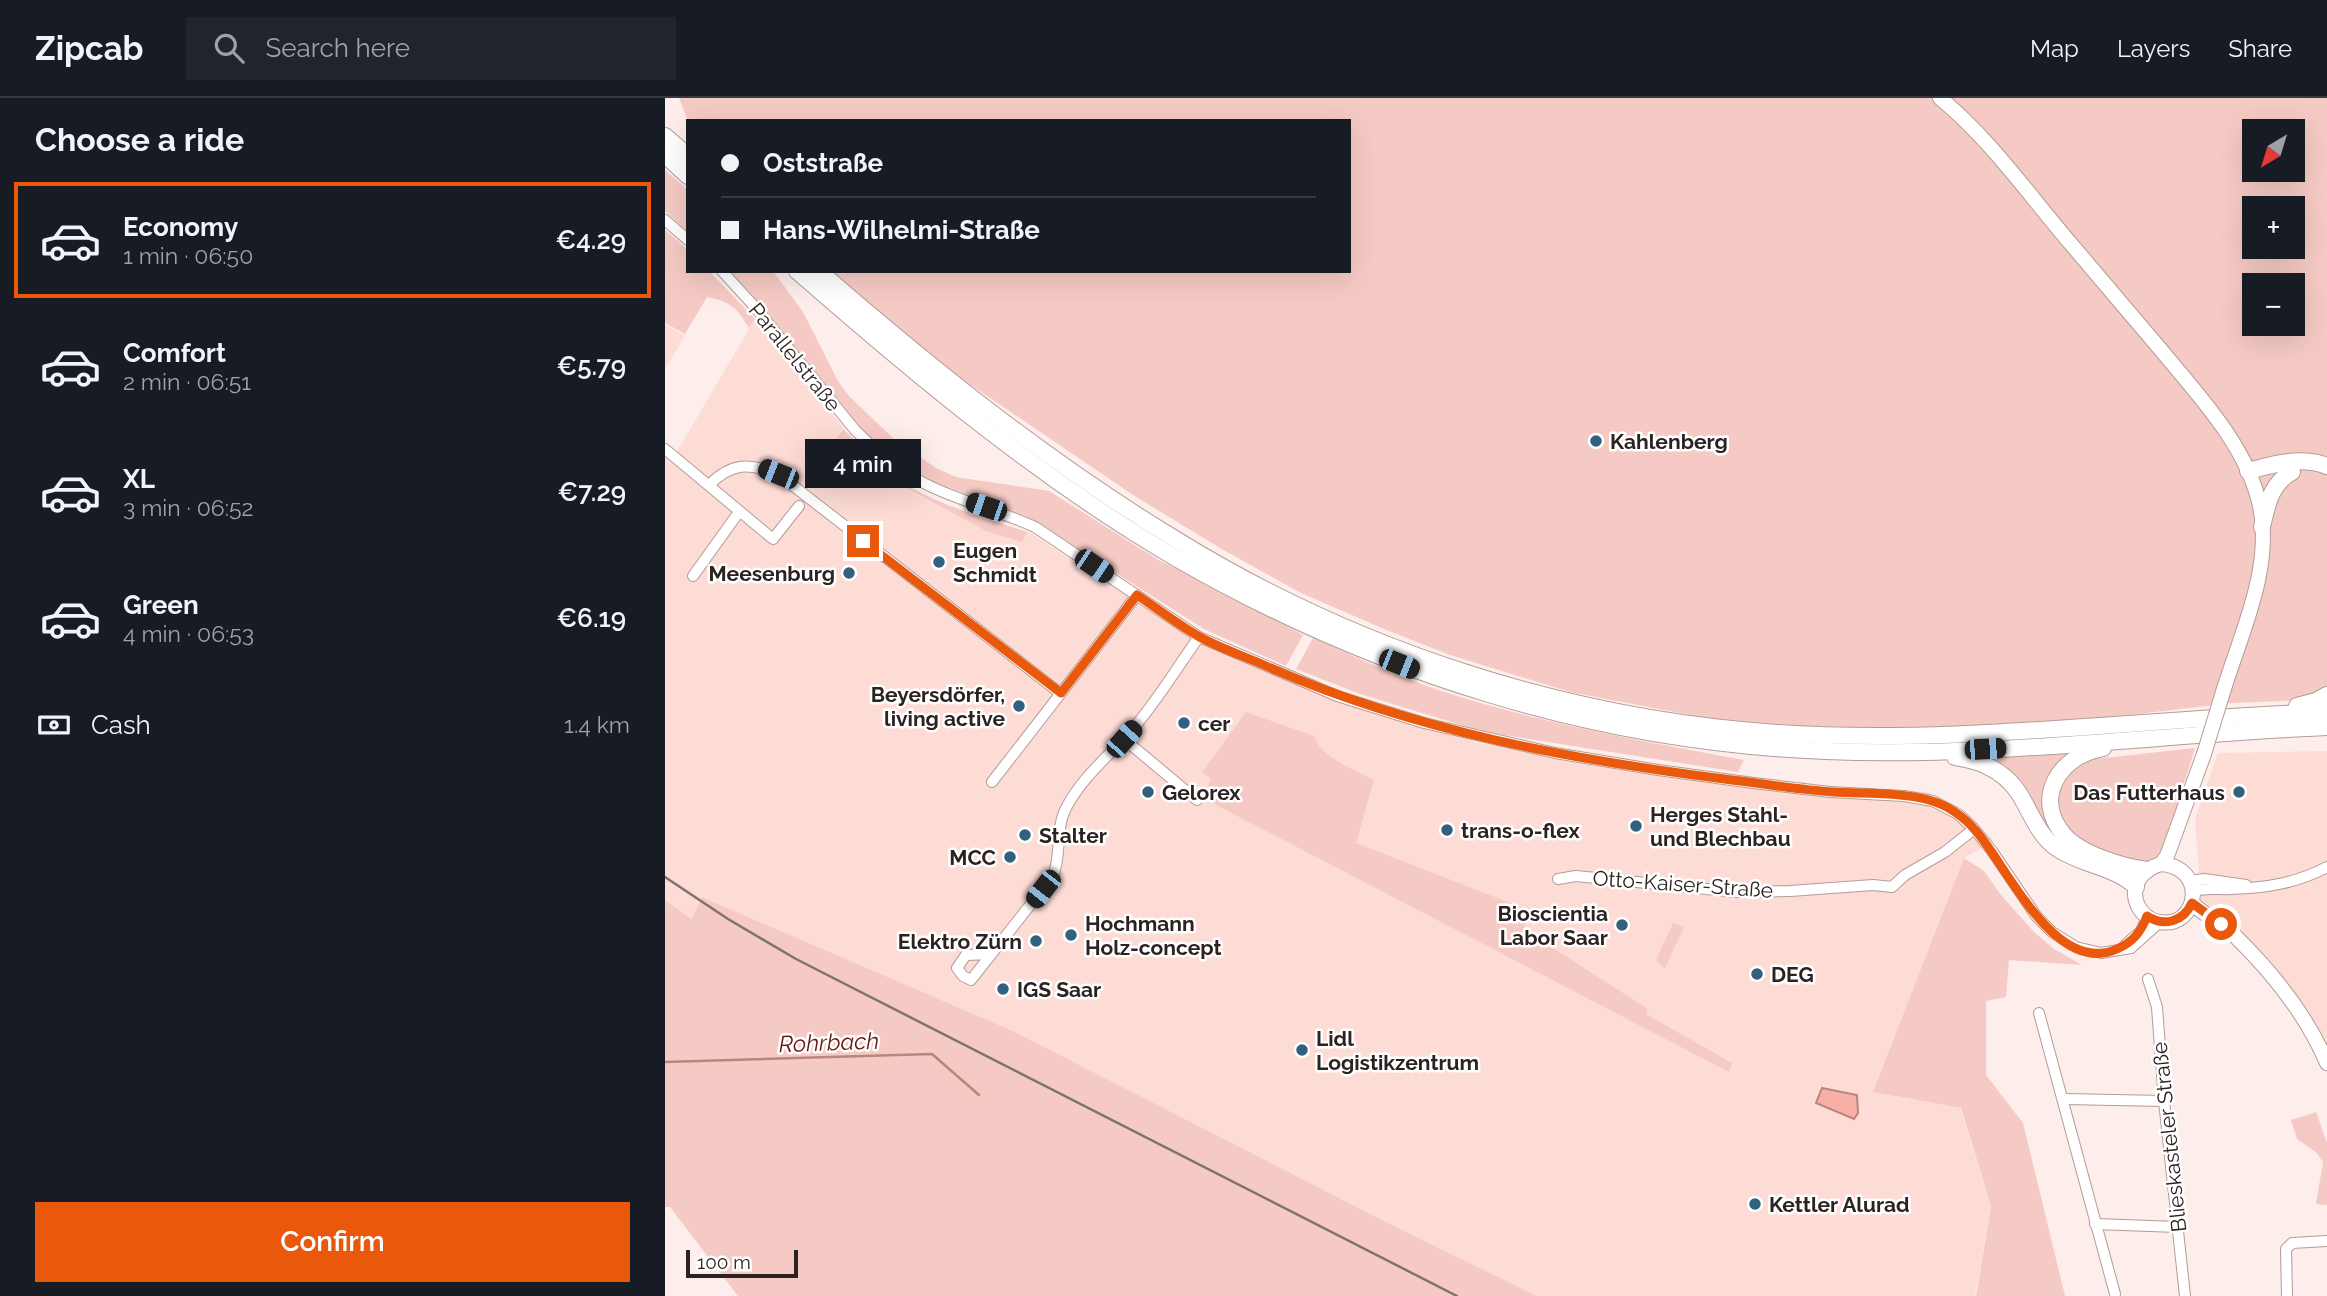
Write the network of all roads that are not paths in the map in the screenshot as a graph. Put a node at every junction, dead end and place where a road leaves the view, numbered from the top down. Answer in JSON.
{"nodes":[{"id":1,"x":1940,"y":98,"type":"edge"},
{"id":2,"x":665,"y":136,"type":"edge"},
{"id":3,"x":686,"y":154,"type":"edge"},
{"id":4,"x":665,"y":155,"type":"edge"},
{"id":5,"x":686,"y":174,"type":"edge"},
{"id":6,"x":665,"y":220,"type":"edge"},
{"id":7,"x":686,"y":238,"type":"edge"},
{"id":8,"x":724,"y":273,"type":"edge"},
{"id":9,"x":799,"y":273,"type":"edge"},
{"id":10,"x":821,"y":273,"type":"edge"},
{"id":11,"x":665,"y":449,"type":"edge"},
{"id":12,"x":2327,"y":466,"type":"edge"},
{"id":13,"x":2292,"y":472,"type":"junction"},
{"id":14,"x":2250,"y":476,"type":"junction"},
{"id":15,"x":2327,"y":476,"type":"edge"},
{"id":16,"x":709,"y":485,"type":"junction"},
{"id":17,"x":799,"y":506,"type":"dead end"},
{"id":18,"x":739,"y":512,"type":"junction"},
{"id":19,"x":2262,"y":527,"type":"junction"},
{"id":20,"x":693,"y":576,"type":"dead end"},
{"id":21,"x":1137,"y":595,"type":"junction"},
{"id":22,"x":1199,"y":637,"type":"junction"},
{"id":23,"x":1061,"y":693,"type":"junction"},
{"id":24,"x":2327,"y":695,"type":"edge"},
{"id":25,"x":2327,"y":712,"type":"edge"},
{"id":26,"x":2268,"y":714,"type":"junction"},
{"id":27,"x":2327,"y":727,"type":"edge"},
{"id":28,"x":2160,"y":738,"type":"junction"},
{"id":29,"x":1124,"y":739,"type":"junction"},
{"id":30,"x":1914,"y":753,"type":"junction"},
{"id":31,"x":992,"y":782,"type":"dead end"},
{"id":32,"x":1198,"y":800,"type":"dead end"},
{"id":33,"x":2187,"y":804,"type":"junction"},
{"id":34,"x":1974,"y":829,"type":"junction"},
{"id":35,"x":2154,"y":867,"type":"junction"},
{"id":36,"x":2327,"y":867,"type":"edge"},
{"id":37,"x":2179,"y":868,"type":"junction"},
{"id":38,"x":1558,"y":878,"type":"dead end"},
{"id":39,"x":2136,"y":887,"type":"junction"},
{"id":40,"x":2192,"y":892,"type":"junction"},
{"id":41,"x":2183,"y":916,"type":"junction"},
{"id":42,"x":2153,"y":919,"type":"junction"},
{"id":43,"x":2246,"y":948,"type":"junction"},
{"id":44,"x":991,"y":954,"type":"dead end"},
{"id":45,"x":2148,"y":979,"type":"dead end"},
{"id":46,"x":2039,"y":1013,"type":"dead end"},
{"id":47,"x":2311,"y":1029,"type":"junction"},
{"id":48,"x":2327,"y":1063,"type":"edge"},
{"id":49,"x":2327,"y":1075,"type":"edge"},
{"id":50,"x":2064,"y":1099,"type":"junction"},
{"id":51,"x":2164,"y":1101,"type":"junction"},
{"id":52,"x":2095,"y":1224,"type":"junction"},
{"id":53,"x":2178,"y":1227,"type":"junction"},
{"id":54,"x":2327,"y":1241,"type":"edge"},
{"id":55,"x":2115,"y":1294,"type":"dead end"},
{"id":56,"x":2185,"y":1296,"type":"edge"},
{"id":57,"x":2287,"y":1296,"type":"edge"}],
"edges":[{"from":1,"to":14,"type":"main road"},
{"from":2,"to":3,"type":"highway"},
{"from":4,"to":5,"type":"highway"},
{"from":6,"to":7,"type":"street"},
{"from":8,"to":21,"type":"street","name":"Parallelstraße"},
{"from":9,"to":30,"type":"highway"},
{"from":10,"to":26,"type":"highway"},
{"from":11,"to":16,"type":"street"},
{"from":12,"to":14,"type":"highway"},
{"from":13,"to":14,"type":"highway"},
{"from":13,"to":15,"type":"highway"},
{"from":13,"to":19,"type":"highway"},
{"from":14,"to":19,"type":"main road"},
{"from":16,"to":18,"type":"street"},
{"from":16,"to":23,"type":"street"},
{"from":17,"to":18,"type":"street"},
{"from":18,"to":20,"type":"street"},
{"from":19,"to":33,"type":"main road","bridge":true},
{"from":21,"to":22,"type":"street","name":"Parallelstraße"},
{"from":21,"to":23,"type":"street"},
{"from":22,"to":29,"type":"street"},
{"from":22,"to":34,"type":"street","name":"Parallelstraße"},
{"from":23,"to":31,"type":"street"},
{"from":24,"to":26,"type":"highway"},
{"from":25,"to":26,"type":"highway"},
{"from":27,"to":28,"type":"highway"},
{"from":28,"to":30,"type":"highway"},
{"from":28,"to":35,"type":"highway"},
{"from":29,"to":32,"type":"street"},
{"from":29,"to":44,"type":"street"},
{"from":30,"to":39,"type":"highway"},
{"from":33,"to":35,"type":"main road"},
{"from":33,"to":37,"type":"main road"},
{"from":34,"to":38,"type":"street","name":"Otto-Kaiser-Straße"},
{"from":34,"to":42,"type":"street","name":"Parallelstraße"},
{"from":35,"to":37,"type":"main road"},
{"from":35,"to":39,"type":"main road"},
{"from":36,"to":40,"type":"street"},
{"from":37,"to":40,"type":"main road"},
{"from":39,"to":42,"type":"main road"},
{"from":40,"to":41,"type":"main road"},
{"from":40,"to":43,"type":"main road"},
{"from":41,"to":42,"type":"main road"},
{"from":41,"to":43,"type":"main road"},
{"from":43,"to":47,"type":"main road"},
{"from":45,"to":51,"type":"street","name":"Blieskasteler Straße"},
{"from":46,"to":50,"type":"street"},
{"from":47,"to":48,"type":"main road"},
{"from":47,"to":49,"type":"main road"},
{"from":50,"to":51,"type":"street"},
{"from":50,"to":52,"type":"street"},
{"from":51,"to":53,"type":"street","name":"Blieskasteler Straße"},
{"from":52,"to":53,"type":"street"},
{"from":52,"to":55,"type":"street"},
{"from":53,"to":56,"type":"street","name":"Blieskasteler Straße"},
{"from":54,"to":57,"type":"street"}]}
